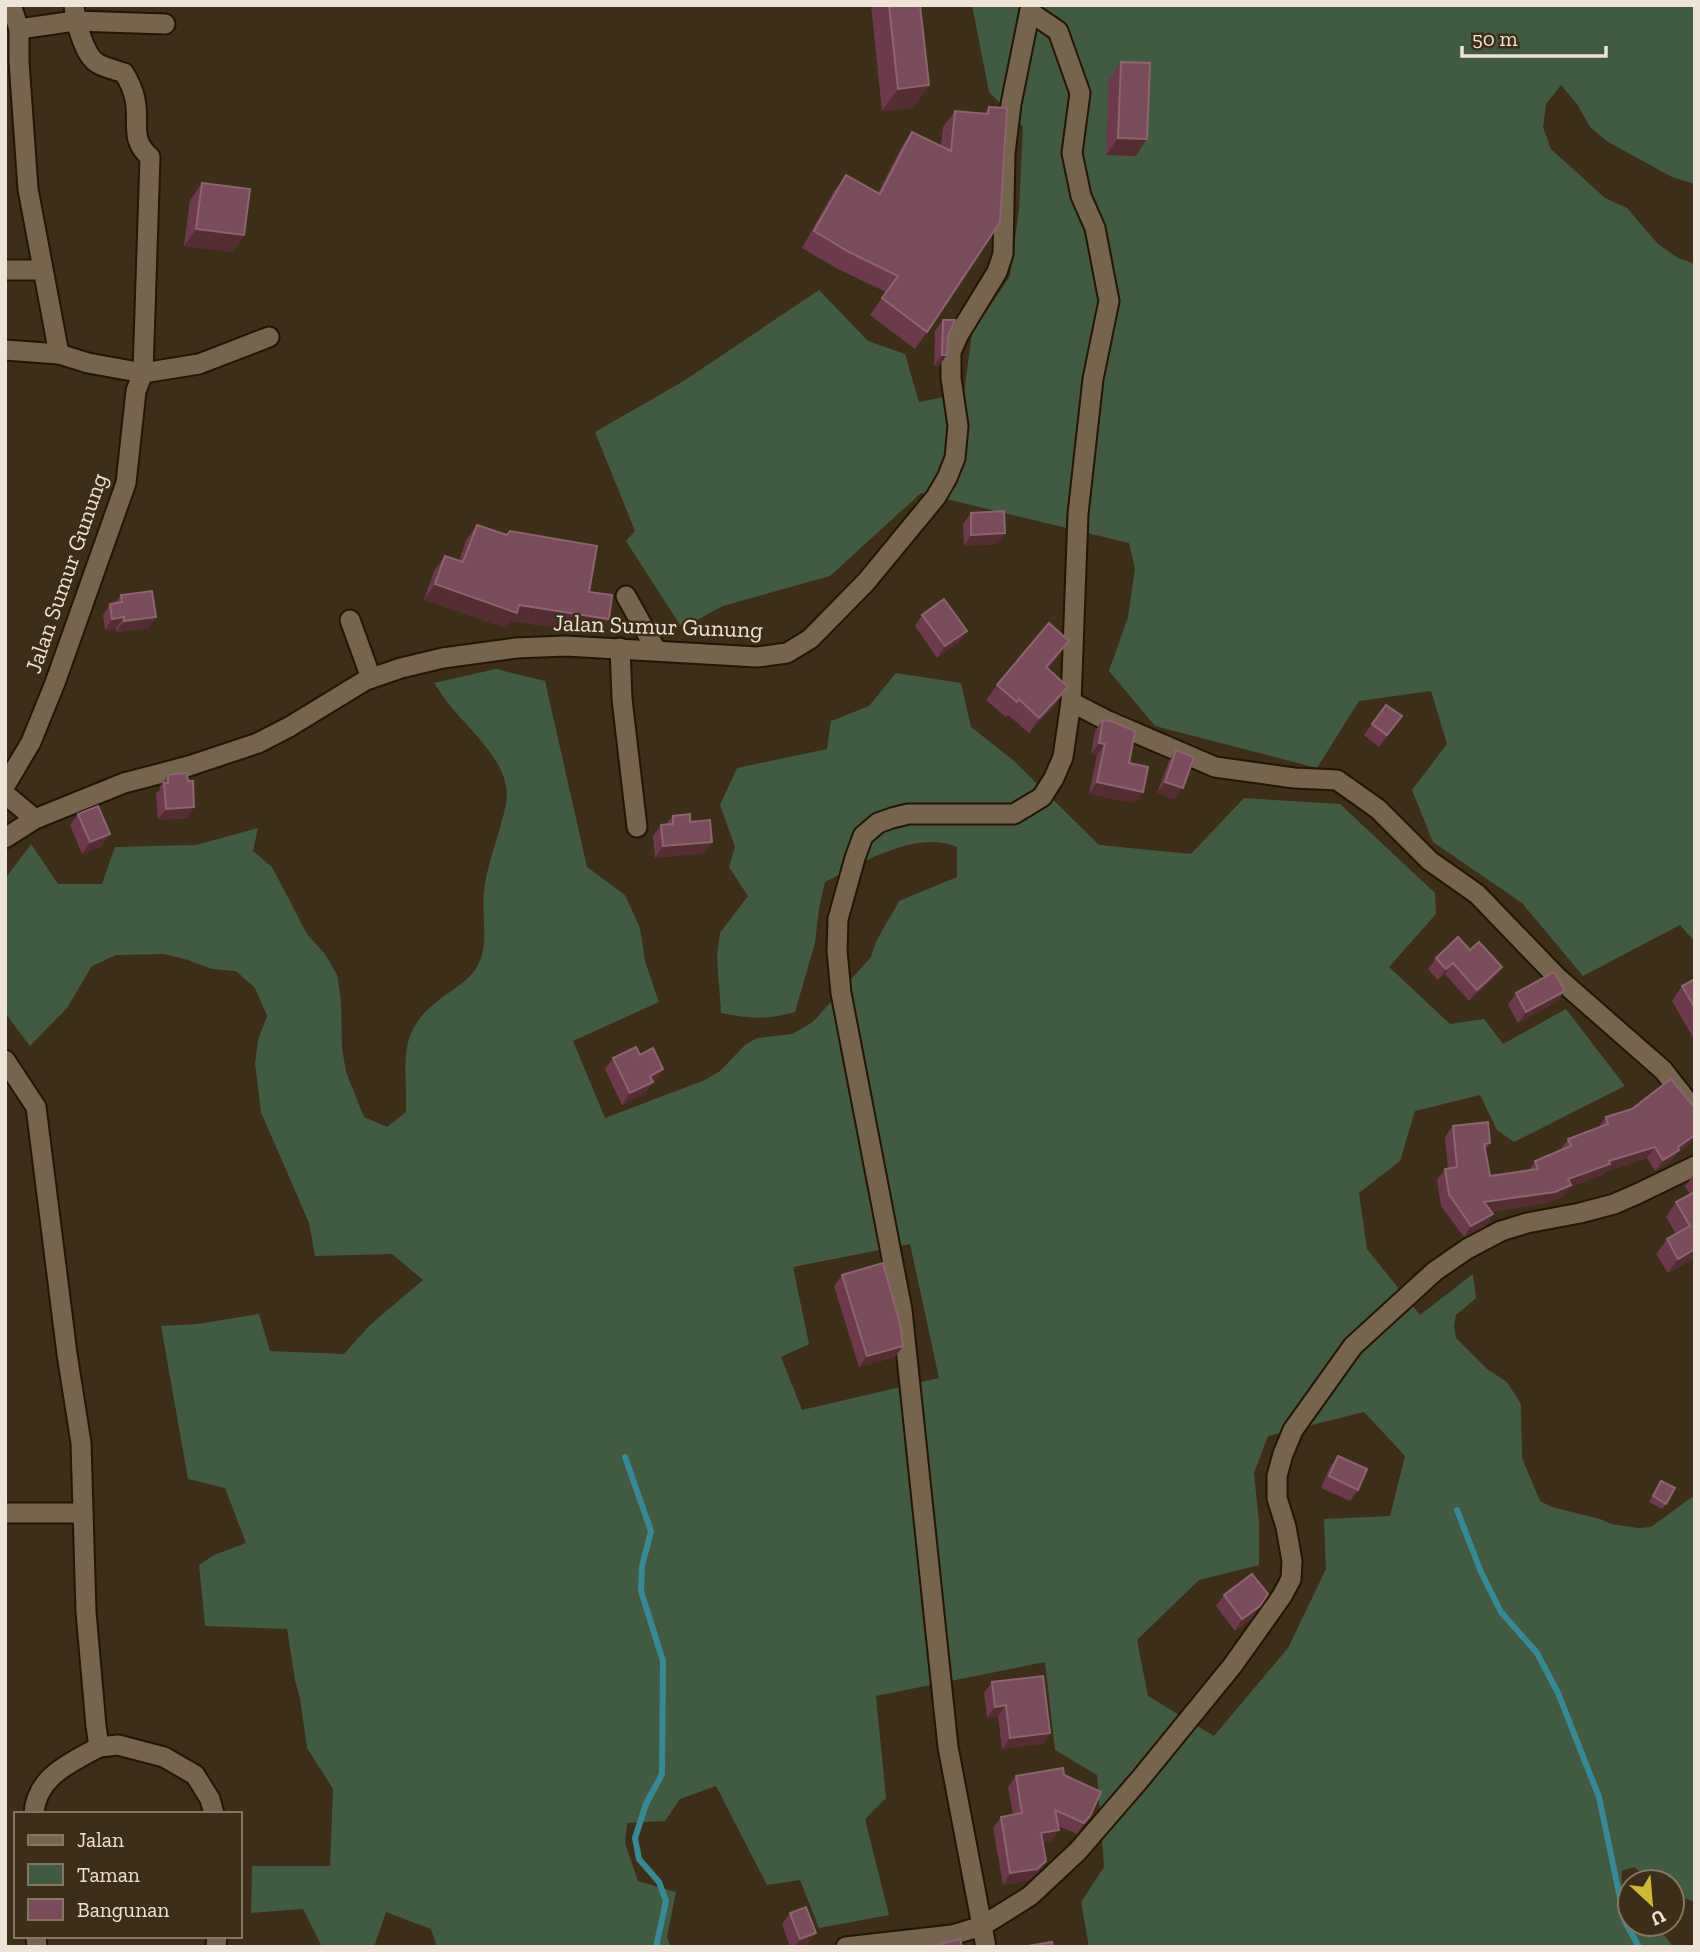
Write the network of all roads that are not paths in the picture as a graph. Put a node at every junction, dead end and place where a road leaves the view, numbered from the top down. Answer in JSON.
{"nodes":[{"id":1,"x":11,"y":5,"type":"edge"},
{"id":2,"x":1030,"y":9,"type":"edge"},
{"id":3,"x":74,"y":13,"type":"edge"},
{"id":4,"x":165,"y":24,"type":"dead end"},
{"id":5,"x":19,"y":29,"type":"junction"},
{"id":6,"x":5,"y":270,"type":"edge"},
{"id":7,"x":42,"y":270,"type":"junction"},
{"id":8,"x":269,"y":337,"type":"dead end"},
{"id":9,"x":5,"y":350,"type":"edge"},
{"id":10,"x":59,"y":354,"type":"junction"},
{"id":11,"x":143,"y":373,"type":"junction"},
{"id":12,"x":626,"y":596,"type":"dead end"},
{"id":13,"x":350,"y":620,"type":"dead end"},
{"id":14,"x":620,"y":648,"type":"junction"},
{"id":15,"x":656,"y":650,"type":"junction"},
{"id":16,"x":371,"y":678,"type":"junction"},
{"id":17,"x":1071,"y":702,"type":"junction"},
{"id":18,"x":5,"y":786,"type":"edge"},
{"id":19,"x":5,"y":794,"type":"edge"},
{"id":20,"x":35,"y":819,"type":"junction"},
{"id":21,"x":637,"y":827,"type":"dead end"},
{"id":22,"x":5,"y":838,"type":"edge"},
{"id":23,"x":5,"y":1060,"type":"edge"},
{"id":24,"x":1695,"y":1111,"type":"edge"},
{"id":25,"x":1695,"y":1166,"type":"edge"},
{"id":26,"x":5,"y":1513,"type":"edge"},
{"id":27,"x":83,"y":1513,"type":"junction"},
{"id":28,"x":99,"y":1746,"type":"junction"},
{"id":29,"x":34,"y":1812,"type":"edge"},
{"id":30,"x":213,"y":1812,"type":"edge"},
{"id":31,"x":982,"y":1926,"type":"junction"},
{"id":32,"x":846,"y":1947,"type":"edge"},
{"id":33,"x":986,"y":1947,"type":"edge"}],
"edges":[{"from":1,"to":5,"type":"street"},
{"from":2,"to":15,"type":"street","name":"Jalan Sumur Gunung"},
{"from":2,"to":17,"type":"street"},
{"from":3,"to":4,"type":"street"},
{"from":3,"to":5,"type":"street"},
{"from":3,"to":11,"type":"street","name":"Jalan Sumur Gunung"},
{"from":5,"to":7,"type":"street"},
{"from":6,"to":7,"type":"street"},
{"from":7,"to":10,"type":"street"},
{"from":8,"to":11,"type":"street"},
{"from":9,"to":10,"type":"street"},
{"from":10,"to":11,"type":"street"},
{"from":11,"to":18,"type":"street","name":"Jalan Sumur Gunung"},
{"from":12,"to":15,"type":"street"},
{"from":13,"to":16,"type":"street"},
{"from":14,"to":15,"type":"street","name":"Jalan Sumur Gunung"},
{"from":14,"to":16,"type":"street","name":"Jalan Sumur Gunung"},
{"from":14,"to":21,"type":"street"},
{"from":16,"to":20,"type":"street","name":"Jalan Sumur Gunung"},
{"from":17,"to":24,"type":"street"},
{"from":17,"to":31,"type":"street"},
{"from":19,"to":20,"type":"street"},
{"from":20,"to":22,"type":"street","name":"Jalan Sumur Gunung"},
{"from":23,"to":27,"type":"street"},
{"from":25,"to":31,"type":"street"},
{"from":26,"to":27,"type":"street"},
{"from":27,"to":28,"type":"street"},
{"from":28,"to":29,"type":"street"},
{"from":28,"to":30,"type":"street"},
{"from":31,"to":32,"type":"street"},
{"from":31,"to":33,"type":"street"}]}
